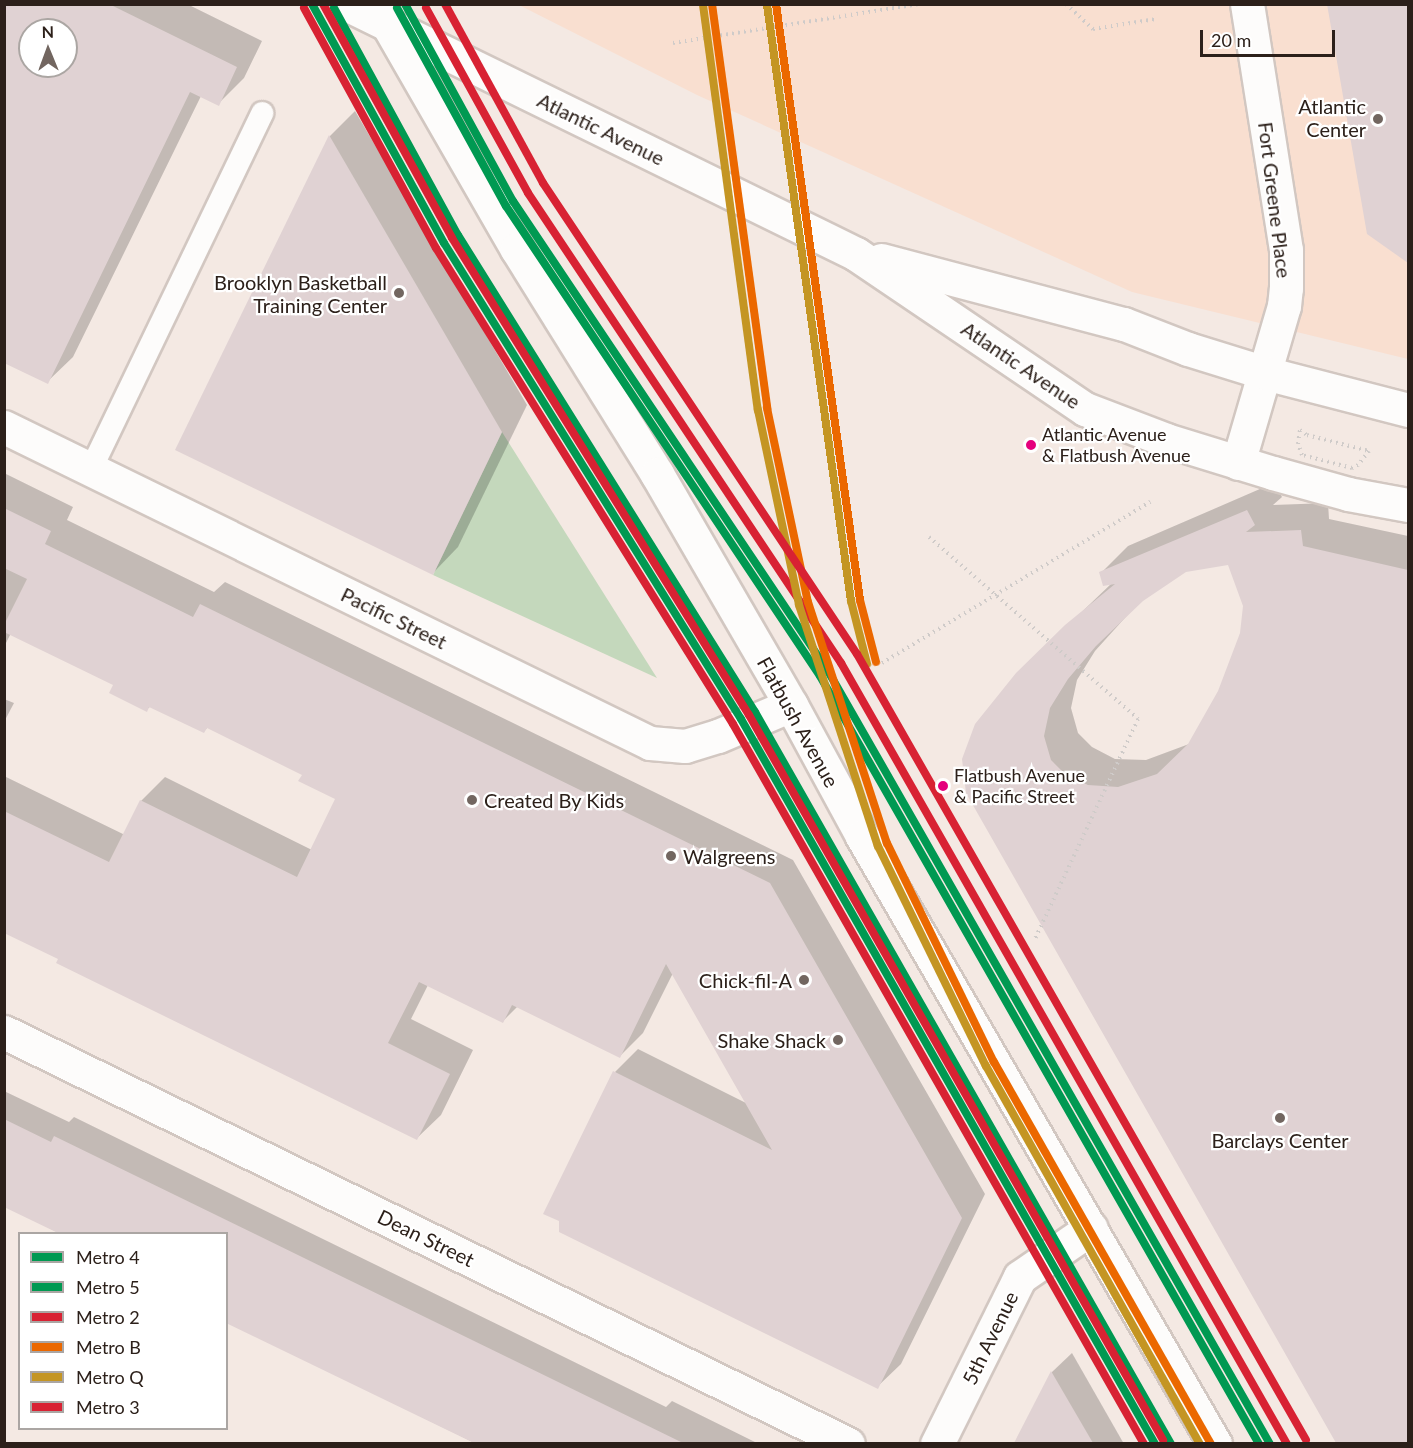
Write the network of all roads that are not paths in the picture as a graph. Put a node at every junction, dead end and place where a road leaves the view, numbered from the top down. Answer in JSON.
{"nodes":[{"id":1,"x":346,"y":4,"type":"edge"},
{"id":2,"x":1247,"y":4,"type":"edge"},
{"id":3,"x":381,"y":14,"type":"edge"},
{"id":4,"x":262,"y":113,"type":"dead end"},
{"id":5,"x":856,"y":254,"type":"junction"},
{"id":6,"x":1265,"y":373,"type":"junction"},
{"id":7,"x":1408,"y":411,"type":"edge"},
{"id":8,"x":4,"y":427,"type":"edge"},
{"id":9,"x":1238,"y":463,"type":"junction"},
{"id":10,"x":91,"y":469,"type":"junction"},
{"id":11,"x":1408,"y":505,"type":"edge"},
{"id":12,"x":791,"y":705,"type":"junction"},
{"id":13,"x":4,"y":1032,"type":"edge"},
{"id":14,"x":1091,"y":1228,"type":"junction"},
{"id":15,"x":848,"y":1443,"type":"edge"},
{"id":16,"x":937,"y":1443,"type":"edge"},
{"id":17,"x":1215,"y":1443,"type":"edge"}],
"edges":[{"from":1,"to":3,"type":"main road","name":"Atlantic Avenue"},
{"from":2,"to":6,"type":"main road","name":"Fort Greene Place"},
{"from":3,"to":5,"type":"main road","name":"Atlantic Avenue"},
{"from":3,"to":12,"type":"main road","name":"Flatbush Avenue"},
{"from":4,"to":10,"type":"lane"},
{"from":5,"to":6,"type":"main road","name":"Atlantic Avenue"},
{"from":5,"to":9,"type":"main road","name":"Atlantic Avenue"},
{"from":6,"to":7,"type":"main road","name":"Atlantic Avenue"},
{"from":6,"to":9,"type":"main road","name":"Fort Greene Place"},
{"from":8,"to":10,"type":"main road","name":"Pacific Street"},
{"from":9,"to":11,"type":"main road","name":"Atlantic Avenue"},
{"from":10,"to":12,"type":"main road","name":"Pacific Street"},
{"from":12,"to":14,"type":"main road","name":"Flatbush Avenue"},
{"from":13,"to":15,"type":"main road","name":"Dean Street"},
{"from":14,"to":16,"type":"main road","name":"5th Avenue"},
{"from":14,"to":17,"type":"main road","name":"Flatbush Avenue"}]}
